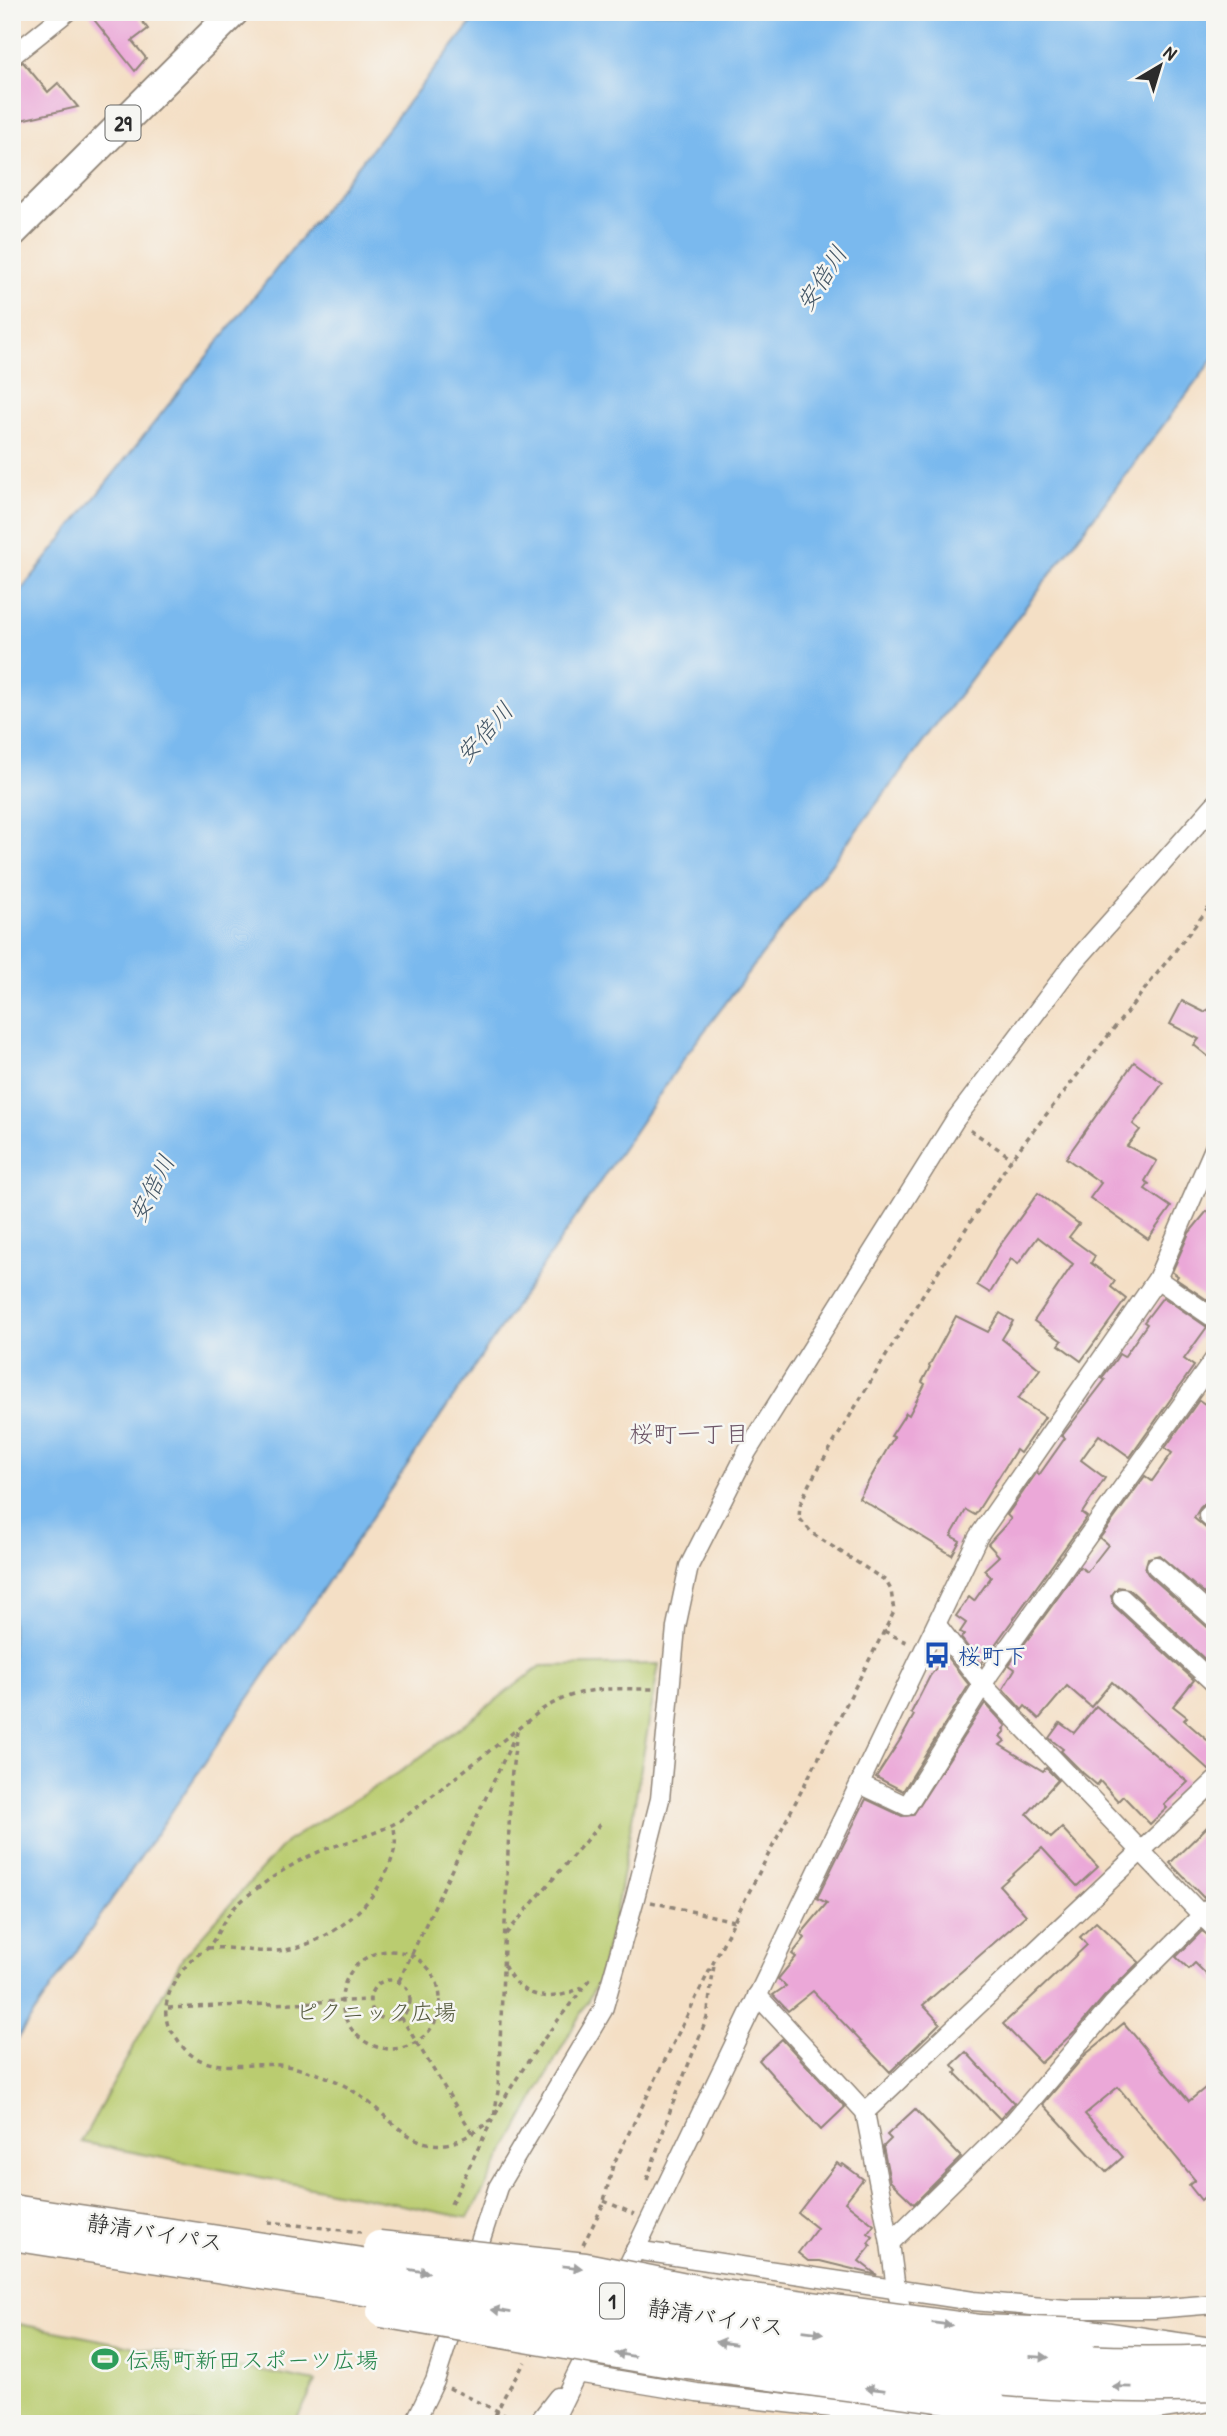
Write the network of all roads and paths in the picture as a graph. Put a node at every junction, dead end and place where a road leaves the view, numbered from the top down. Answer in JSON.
{"nodes":[{"id":1,"x":67,"y":12,"type":"edge"},
{"id":2,"x":234,"y":12,"type":"edge"},
{"id":3,"x":12,"y":56,"type":"edge"},
{"id":4,"x":12,"y":233,"type":"edge"},
{"id":5,"x":1215,"y":804,"type":"edge"},
{"id":6,"x":1215,"y":900,"type":"edge"},
{"id":7,"x":955,"y":1120,"type":"junction"},
{"id":8,"x":1215,"y":1146,"type":"edge"},
{"id":9,"x":1012,"y":1158,"type":"junction"},
{"id":10,"x":1208,"y":1181,"type":"edge"},
{"id":11,"x":1157,"y":1279,"type":"junction"},
{"id":12,"x":1215,"y":1319,"type":"edge"},
{"id":13,"x":1215,"y":1358,"type":"edge"},
{"id":14,"x":1215,"y":1509,"type":"edge"},
{"id":15,"x":1215,"y":1522,"type":"edge"},
{"id":16,"x":1156,"y":1566,"type":"dead end"},
{"id":17,"x":1122,"y":1598,"type":"dead end"},
{"id":18,"x":1215,"y":1619,"type":"edge"},
{"id":19,"x":937,"y":1625,"type":"junction"},
{"id":20,"x":884,"y":1631,"type":"junction"},
{"id":21,"x":924,"y":1651,"type":"junction"},
{"id":22,"x":1215,"y":1684,"type":"edge"},
{"id":23,"x":983,"y":1685,"type":"junction"},
{"id":24,"x":669,"y":1689,"type":"junction"},
{"id":25,"x":517,"y":1731,"type":"junction"},
{"id":26,"x":1215,"y":1781,"type":"edge"},
{"id":27,"x":860,"y":1784,"type":"junction"},
{"id":28,"x":600,"y":1824,"type":"dead end"},
{"id":29,"x":394,"y":1825,"type":"junction"},
{"id":30,"x":1140,"y":1851,"type":"junction"},
{"id":31,"x":635,"y":1898,"type":"junction"},
{"id":32,"x":1208,"y":1909,"type":"edge"},
{"id":33,"x":734,"y":1922,"type":"junction"},
{"id":34,"x":1215,"y":1929,"type":"edge"},
{"id":35,"x":505,"y":1935,"type":"junction"},
{"id":36,"x":207,"y":1948,"type":"junction"},
{"id":37,"x":715,"y":1959,"type":"junction"},
{"id":38,"x":503,"y":1964,"type":"junction"},
{"id":39,"x":598,"y":1969,"type":"dead end"},
{"id":40,"x":399,"y":1981,"type":"junction"},
{"id":41,"x":585,"y":1986,"type":"junction"},
{"id":42,"x":757,"y":1995,"type":"junction"},
{"id":43,"x":370,"y":2000,"type":"junction"},
{"id":44,"x":168,"y":2008,"type":"junction"},
{"id":45,"x":401,"y":2017,"type":"junction"},
{"id":46,"x":417,"y":2041,"type":"junction"},
{"id":47,"x":865,"y":2112,"type":"junction"},
{"id":48,"x":494,"y":2118,"type":"junction"},
{"id":49,"x":473,"y":2134,"type":"junction"},
{"id":50,"x":612,"y":2165,"type":"dead end"},
{"id":51,"x":645,"y":2188,"type":"dead end"},
{"id":52,"x":604,"y":2201,"type":"dead end"},
{"id":53,"x":451,"y":2204,"type":"dead end"},
{"id":54,"x":12,"y":2210,"type":"edge"},
{"id":55,"x":631,"y":2224,"type":"dead end"},
{"id":56,"x":114,"y":2225,"type":"junction"},
{"id":57,"x":12,"y":2235,"type":"edge"},
{"id":58,"x":63,"y":2242,"type":"junction"},
{"id":59,"x":890,"y":2243,"type":"junction"},
{"id":60,"x":635,"y":2250,"type":"junction"},
{"id":61,"x":896,"y":2289,"type":"junction"},
{"id":62,"x":1215,"y":2304,"type":"edge"},
{"id":63,"x":1215,"y":2353,"type":"edge"},
{"id":64,"x":1215,"y":2360,"type":"edge"},
{"id":65,"x":575,"y":2376,"type":"junction"},
{"id":66,"x":435,"y":2381,"type":"junction"},
{"id":67,"x":1215,"y":2386,"type":"edge"},
{"id":68,"x":1215,"y":2396,"type":"edge"},
{"id":69,"x":984,"y":2414,"type":"edge"},
{"id":70,"x":934,"y":2422,"type":"edge"},
{"id":71,"x":414,"y":2424,"type":"edge"},
{"id":72,"x":524,"y":2424,"type":"edge"},
{"id":73,"x":537,"y":2424,"type":"edge"},
{"id":74,"x":552,"y":2424,"type":"edge"}],
"edges":[{"from":1,"to":3,"type":"street"},
{"from":2,"to":4,"type":"main road","number":"29"},
{"from":5,"to":7,"type":"street"},
{"from":6,"to":9,"type":"path"},
{"from":7,"to":9,"type":"path"},
{"from":7,"to":24,"type":"street"},
{"from":8,"to":10,"type":"street"},
{"from":9,"to":20,"type":"path"},
{"from":10,"to":11,"type":"street"},
{"from":11,"to":12,"type":"street"},
{"from":11,"to":19,"type":"street"},
{"from":13,"to":23,"type":"street"},
{"from":14,"to":15,"type":"street"},
{"from":16,"to":18,"type":"street"},
{"from":17,"to":22,"type":"street"},
{"from":19,"to":21,"type":"street"},
{"from":19,"to":23,"type":"street"},
{"from":20,"to":21,"type":"path"},
{"from":20,"to":33,"type":"path"},
{"from":21,"to":27,"type":"street"},
{"from":23,"to":27,"type":"street"},
{"from":23,"to":30,"type":"street"},
{"from":24,"to":25,"type":"path"},
{"from":24,"to":31,"type":"street"},
{"from":25,"to":29,"type":"path"},
{"from":25,"to":35,"type":"path"},
{"from":25,"to":40,"type":"path"},
{"from":26,"to":30,"type":"street"},
{"from":27,"to":42,"type":"street"},
{"from":28,"to":35,"type":"path"},
{"from":29,"to":36,"type":"path"},
{"from":29,"to":36,"type":"path"},
{"from":30,"to":32,"type":"street"},
{"from":30,"to":47,"type":"street"},
{"from":31,"to":33,"type":"path"},
{"from":31,"to":66,"type":"street"},
{"from":32,"to":34,"type":"street"},
{"from":32,"to":59,"type":"street"},
{"from":33,"to":37,"type":"path"},
{"from":35,"to":38,"type":"path"},
{"from":36,"to":44,"type":"path"},
{"from":37,"to":50,"type":"path"},
{"from":37,"to":51,"type":"path"},
{"from":38,"to":41,"type":"path"},
{"from":38,"to":48,"type":"path"},
{"from":39,"to":41,"type":"path"},
{"from":40,"to":43,"type":"path"},
{"from":40,"to":45,"type":"path"},
{"from":41,"to":48,"type":"path"},
{"from":42,"to":47,"type":"street"},
{"from":42,"to":60,"type":"street"},
{"from":43,"to":44,"type":"path"},
{"from":43,"to":45,"type":"path"},
{"from":44,"to":49,"type":"path"},
{"from":45,"to":46,"type":"path"},
{"from":46,"to":46,"type":"path"},
{"from":46,"to":49,"type":"path"},
{"from":47,"to":59,"type":"street"},
{"from":48,"to":49,"type":"path"},
{"from":48,"to":53,"type":"path"},
{"from":52,"to":55,"type":"path"},
{"from":54,"to":56,"type":"highway","name":"静清バイパス","number":"1","bridge":true},
{"from":56,"to":63,"type":"highway","one_way":true,"bridge":true},
{"from":56,"to":64,"type":"highway","name":"静清バイパス","number":"1","one_way":true,"bridge":true},
{"from":57,"to":58,"type":"highway","name":"静清バイパス","number":"1","bridge":true},
{"from":67,"to":58,"type":"highway","name":"静清バイパス","number":"1","one_way":true,"bridge":true},
{"from":69,"to":58,"type":"highway","one_way":true,"bridge":true},
{"from":59,"to":61,"type":"street"},
{"from":60,"to":61,"type":"street"},
{"from":60,"to":65,"type":"street"},
{"from":61,"to":62,"type":"street"},
{"from":61,"to":70,"type":"street"},
{"from":65,"to":70,"type":"street"},
{"from":65,"to":73,"type":"street"},
{"from":65,"to":74,"type":"street"},
{"from":66,"to":71,"type":"street"},
{"from":66,"to":72,"type":"path"},
{"from":68,"to":69,"type":"highway"},
{"from":69,"to":70,"type":"street"}]}
